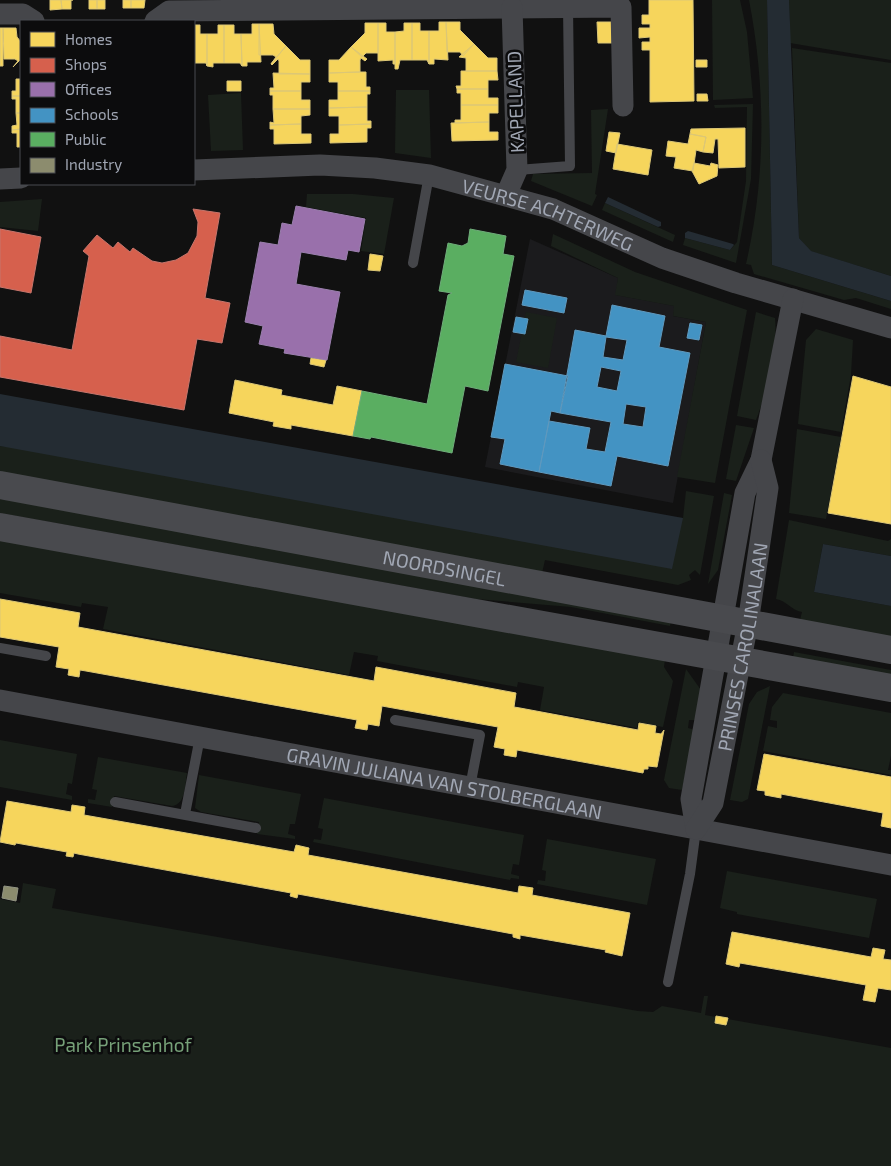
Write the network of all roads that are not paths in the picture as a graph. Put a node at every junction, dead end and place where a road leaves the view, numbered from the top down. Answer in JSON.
{"nodes":[{"id":1,"x":192,"y":6,"type":"edge"},
{"id":2,"x":568,"y":6,"type":"junction"},
{"id":3,"x":512,"y":7,"type":"junction"},
{"id":4,"x":0,"y":14,"type":"edge"},
{"id":5,"x":32,"y":20,"type":"edge"},
{"id":6,"x":156,"y":20,"type":"edge"},
{"id":7,"x":623,"y":106,"type":"dead end"},
{"id":8,"x":195,"y":170,"type":"edge"},
{"id":9,"x":517,"y":170,"type":"junction"},
{"id":10,"x":429,"y":175,"type":"junction"},
{"id":11,"x":20,"y":178,"type":"edge"},
{"id":12,"x":0,"y":179,"type":"edge"},
{"id":13,"x":506,"y":195,"type":"junction"},
{"id":14,"x":413,"y":263,"type":"dead end"},
{"id":15,"x":793,"y":299,"type":"junction"},
{"id":16,"x":891,"y":328,"type":"edge"},
{"id":17,"x":0,"y":485,"type":"edge"},
{"id":18,"x":0,"y":527,"type":"edge"},
{"id":19,"x":736,"y":621,"type":"junction"},
{"id":20,"x":0,"y":648,"type":"edge"},
{"id":21,"x":891,"y":650,"type":"edge"},
{"id":22,"x":46,"y":656,"type":"dead end"},
{"id":23,"x":729,"y":658,"type":"junction"},
{"id":24,"x":891,"y":688,"type":"edge"},
{"id":25,"x":0,"y":700,"type":"edge"},
{"id":26,"x":395,"y":720,"type":"dead end"},
{"id":27,"x":200,"y":737,"type":"junction"},
{"id":28,"x":470,"y":787,"type":"junction"},
{"id":29,"x":115,"y":802,"type":"dead end"},
{"id":30,"x":185,"y":814,"type":"junction"},
{"id":31,"x":256,"y":828,"type":"dead end"},
{"id":32,"x":696,"y":829,"type":"junction"},
{"id":33,"x":891,"y":865,"type":"edge"},
{"id":34,"x":668,"y":982,"type":"dead end"}],
"edges":[{"from":1,"to":3,"type":"street"},
{"from":1,"to":6,"type":"street"},
{"from":2,"to":3,"type":"street"},
{"from":2,"to":7,"type":"street"},
{"from":2,"to":9,"type":"lane"},
{"from":3,"to":9,"type":"street","name":"KAPELLAND"},
{"from":4,"to":5,"type":"street"},
{"from":8,"to":10,"type":"street","name":"VEURSE ACHTERWEG"},
{"from":9,"to":13,"type":"street","name":"KAPELLAND"},
{"from":10,"to":13,"type":"street","name":"VEURSE ACHTERWEG"},
{"from":10,"to":14,"type":"lane"},
{"from":11,"to":12,"type":"street"},
{"from":13,"to":15,"type":"street","name":"VEURSE ACHTERWEG"},
{"from":15,"to":16,"type":"street","name":"VEURSE ACHTERWEG"},
{"from":15,"to":19,"type":"street","name":"PRINSES CAROLINALAAN"},
{"from":17,"to":19,"type":"main road","name":"NOORDSINGEL"},
{"from":18,"to":23,"type":"main road"},
{"from":19,"to":21,"type":"main road","name":"NOORDSINGEL"},
{"from":19,"to":23,"type":"street","name":"PRINSES CAROLINALAAN"},
{"from":20,"to":22,"type":"lane"},
{"from":23,"to":24,"type":"main road"},
{"from":23,"to":32,"type":"street","name":"PRINSES CAROLINALAAN"},
{"from":25,"to":27,"type":"street","name":"GRAVIN JULIANA VAN STOLBERGLAAN"},
{"from":26,"to":28,"type":"lane"},
{"from":27,"to":28,"type":"street","name":"GRAVIN JULIANA VAN STOLBERGLAAN"},
{"from":27,"to":30,"type":"lane"},
{"from":28,"to":32,"type":"street","name":"GRAVIN JULIANA VAN STOLBERGLAAN"},
{"from":29,"to":30,"type":"lane"},
{"from":30,"to":31,"type":"lane"},
{"from":32,"to":33,"type":"street","name":"GRAVIN JULIANA VAN STOLBERGLAAN"},
{"from":32,"to":34,"type":"lane","name":"PRINSES CAROLINALAAN"}]}
